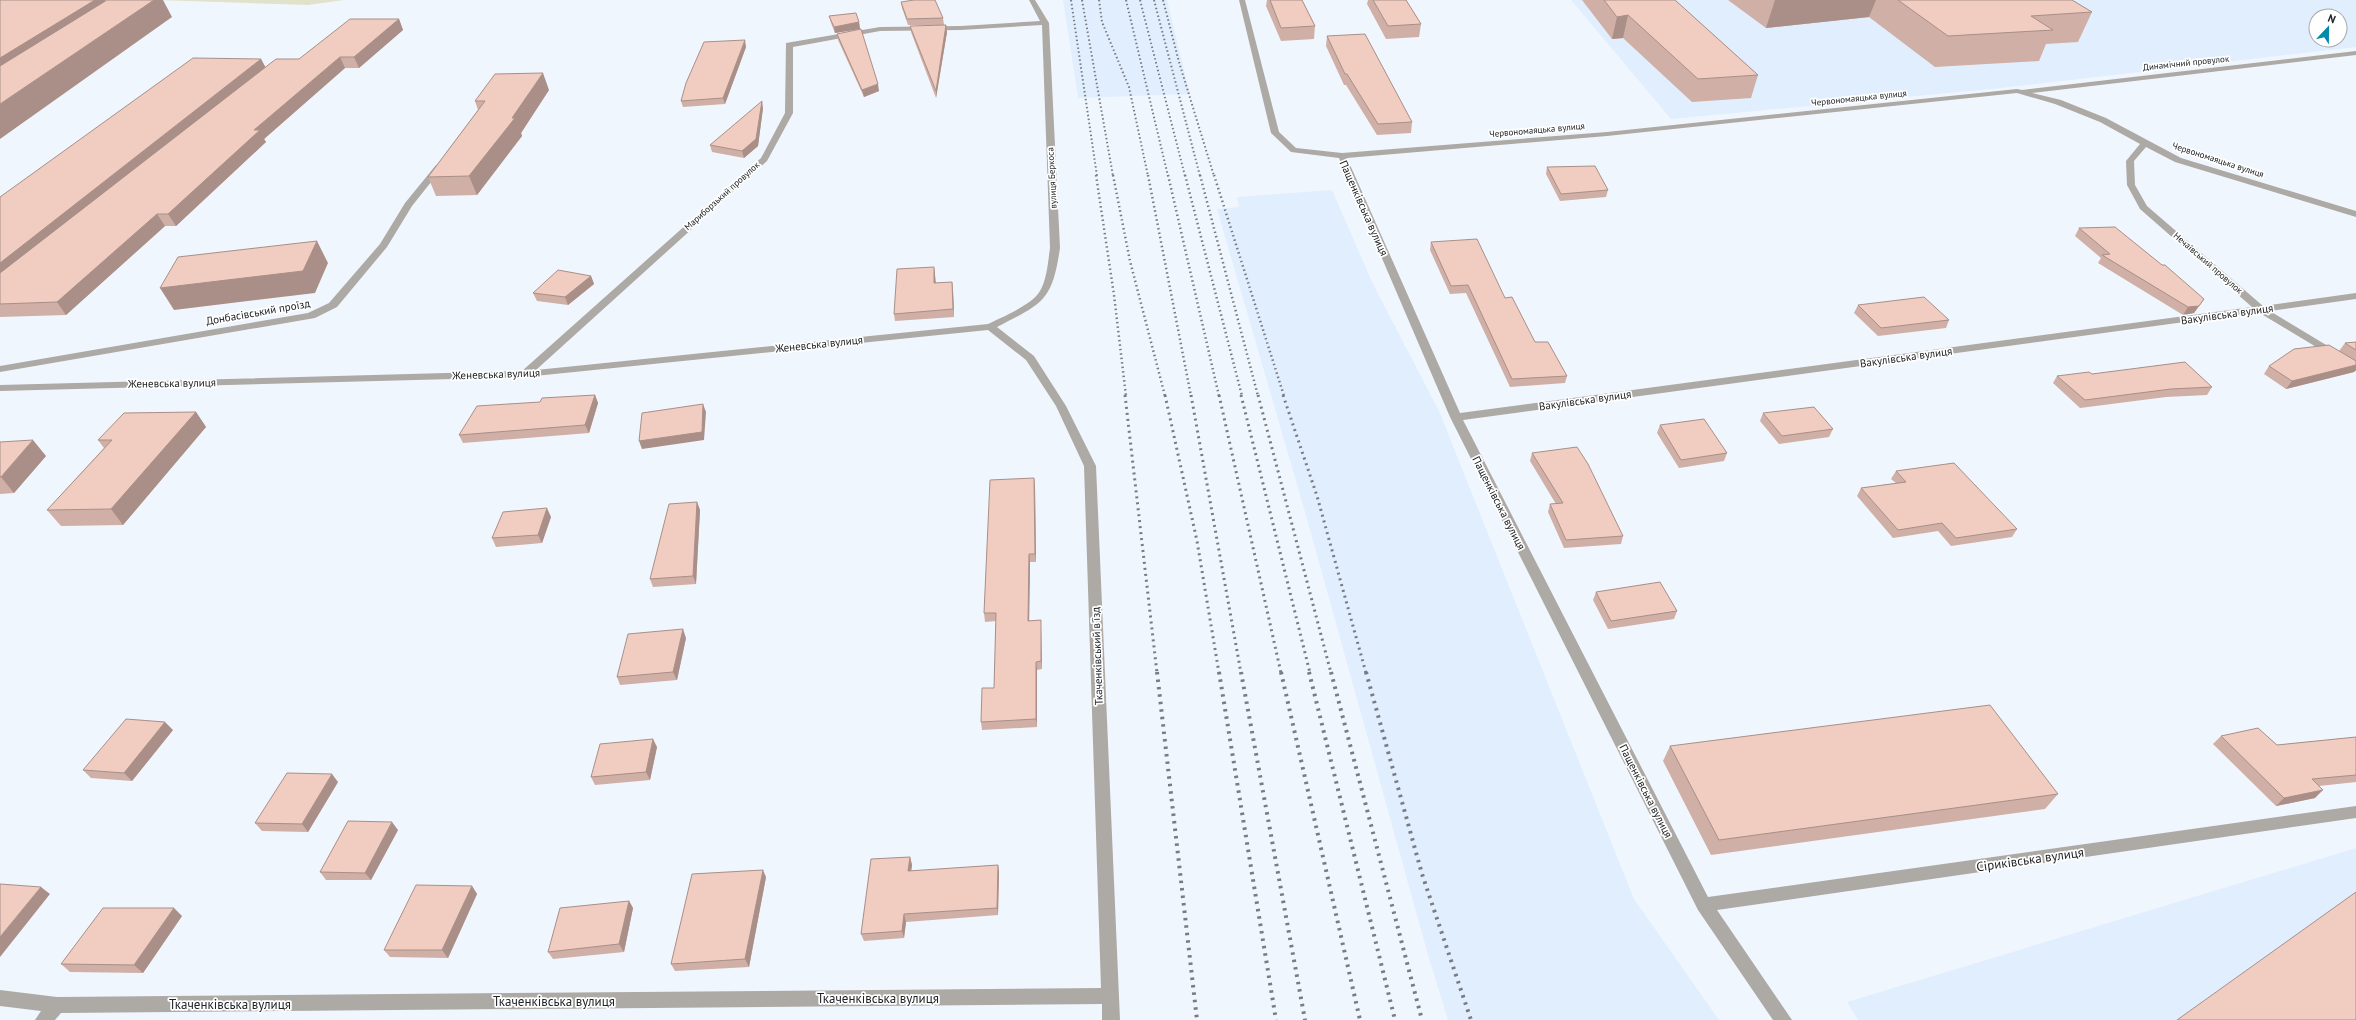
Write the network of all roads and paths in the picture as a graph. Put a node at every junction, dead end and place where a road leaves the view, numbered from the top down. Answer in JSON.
{"nodes":[{"id":1,"x":1032,"y":0,"type":"edge"},
{"id":2,"x":1242,"y":0,"type":"edge"},
{"id":3,"x":1045,"y":23,"type":"junction"},
{"id":4,"x":2356,"y":53,"type":"edge"},
{"id":5,"x":2017,"y":92,"type":"junction"},
{"id":6,"x":2145,"y":144,"type":"junction"},
{"id":7,"x":1342,"y":156,"type":"junction"},
{"id":8,"x":445,"y":159,"type":"edge"},
{"id":9,"x":2356,"y":214,"type":"edge"},
{"id":10,"x":2356,"y":296,"type":"edge"},
{"id":11,"x":2262,"y":310,"type":"junction"},
{"id":12,"x":990,"y":327,"type":"junction"},
{"id":13,"x":2356,"y":368,"type":"edge"},
{"id":14,"x":0,"y":369,"type":"edge"},
{"id":15,"x":525,"y":374,"type":"junction"},
{"id":16,"x":0,"y":388,"type":"edge"},
{"id":17,"x":1456,"y":417,"type":"junction"},
{"id":18,"x":2356,"y":812,"type":"edge"},
{"id":19,"x":1704,"y":905,"type":"junction"},
{"id":20,"x":1109,"y":996,"type":"junction"},
{"id":21,"x":0,"y":998,"type":"edge"},
{"id":22,"x":58,"y":1005,"type":"junction"},
{"id":23,"x":44,"y":1020,"type":"edge"},
{"id":24,"x":1111,"y":1020,"type":"edge"},
{"id":25,"x":1784,"y":1020,"type":"edge"}],
"edges":[{"from":1,"to":3,"type":"street","name":"вулиця Беркоса"},
{"from":2,"to":7,"type":"street","name":"Пащенківська вулиця"},
{"from":3,"to":12,"type":"street","name":"вулиця Беркоса"},
{"from":3,"to":15,"type":"street","name":"Мариборзький провулок"},
{"from":4,"to":5,"type":"street","name":"Динамічний провулок"},
{"from":5,"to":6,"type":"street","name":"Червономаяцька вулиця"},
{"from":5,"to":7,"type":"street","name":"Червономаяцька вулиця"},
{"from":6,"to":9,"type":"street","name":"Червономаяцька вулиця"},
{"from":6,"to":11,"type":"street","name":"Нечаївський провулок"},
{"from":7,"to":17,"type":"street","name":"Пащенківська вулиця"},
{"from":8,"to":14,"type":"street","name":"Донбасівський проїзд"},
{"from":10,"to":11,"type":"street","name":"Вакулівська вулиця"},
{"from":11,"to":13,"type":"street","name":"Нечаївський провулок"},
{"from":11,"to":17,"type":"street","name":"Вакулівська вулиця"},
{"from":12,"to":15,"type":"street","name":"Женевська вулиця"},
{"from":12,"to":20,"type":"street","name":"Ткаченківський в'їзд"},
{"from":15,"to":16,"type":"street","name":"Женевська вулиця"},
{"from":17,"to":19,"type":"street","name":"Пащенківська вулиця"},
{"from":18,"to":19,"type":"street","name":"Сіриківська вулиця"},
{"from":19,"to":25,"type":"street","name":"Пащенківська вулиця"},
{"from":20,"to":22,"type":"street","name":"Ткаченківська вулиця"},
{"from":20,"to":24,"type":"street","name":"Ткаченківський в'їзд"},
{"from":21,"to":22,"type":"street","name":"Ткаченківська вулиця"},
{"from":22,"to":23,"type":"street"}]}
